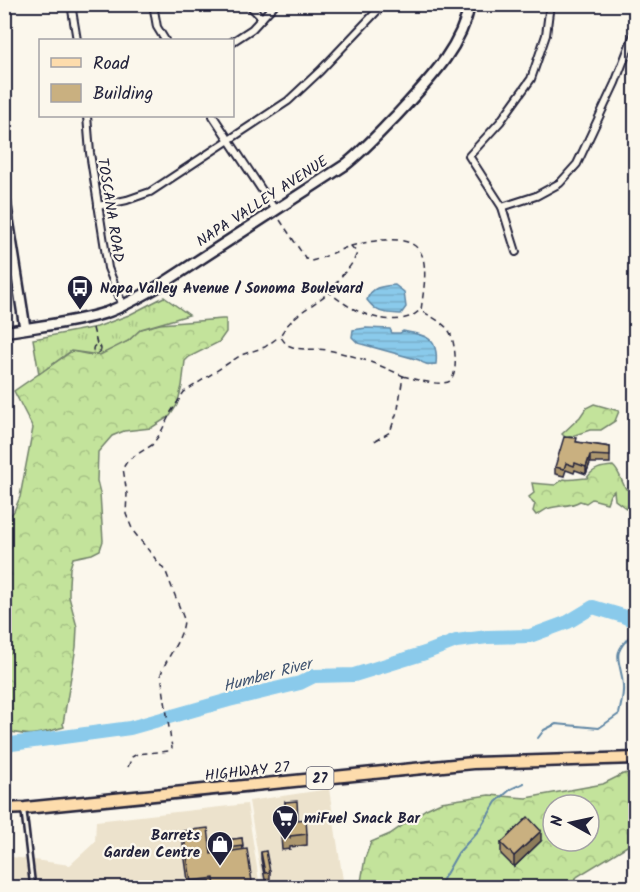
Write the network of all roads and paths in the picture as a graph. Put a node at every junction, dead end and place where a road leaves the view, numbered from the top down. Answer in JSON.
{"nodes":[{"id":1,"x":71,"y":4,"type":"edge"},
{"id":2,"x":153,"y":4,"type":"edge"},
{"id":3,"x":248,"y":4,"type":"edge"},
{"id":4,"x":275,"y":4,"type":"edge"},
{"id":5,"x":380,"y":4,"type":"edge"},
{"id":6,"x":470,"y":4,"type":"edge"},
{"id":7,"x":550,"y":4,"type":"edge"},
{"id":8,"x":262,"y":18,"type":"junction"},
{"id":9,"x":636,"y":29,"type":"edge"},
{"id":10,"x":77,"y":39,"type":"edge"},
{"id":11,"x":164,"y":39,"type":"edge"},
{"id":12,"x":234,"y":41,"type":"edge"},
{"id":13,"x":87,"y":117,"type":"edge"},
{"id":14,"x":214,"y":117,"type":"edge"},
{"id":15,"x":229,"y":140,"type":"junction"},
{"id":16,"x":4,"y":194,"type":"edge"},
{"id":17,"x":98,"y":206,"type":"junction"},
{"id":18,"x":502,"y":207,"type":"junction"},
{"id":19,"x":275,"y":210,"type":"junction"},
{"id":20,"x":280,"y":220,"type":"dead end"},
{"id":21,"x":7,"y":226,"type":"edge"},
{"id":22,"x":351,"y":246,"type":"junction"},
{"id":23,"x":516,"y":252,"type":"dead end"},
{"id":24,"x":17,"y":275,"type":"junction"},
{"id":25,"x":4,"y":277,"type":"edge"},
{"id":26,"x":329,"y":292,"type":"junction"},
{"id":27,"x":123,"y":306,"type":"junction"},
{"id":28,"x":422,"y":310,"type":"junction"},
{"id":29,"x":25,"y":328,"type":"junction"},
{"id":30,"x":93,"y":328,"type":"dead end"},
{"id":31,"x":4,"y":332,"type":"edge"},
{"id":32,"x":280,"y":336,"type":"junction"},
{"id":33,"x":97,"y":345,"type":"dead end"},
{"id":34,"x":403,"y":375,"type":"junction"},
{"id":35,"x":373,"y":442,"type":"dead end"},
{"id":36,"x":636,"y":758,"type":"edge"},
{"id":37,"x":128,"y":767,"type":"dead end"},
{"id":38,"x":24,"y":808,"type":"junction"},
{"id":39,"x":4,"y":809,"type":"edge"},
{"id":40,"x":33,"y":888,"type":"edge"}],
"edges":[{"from":1,"to":10,"type":"street"},
{"from":2,"to":11,"type":"street"},
{"from":3,"to":8,"type":"street"},
{"from":4,"to":8,"type":"street"},
{"from":5,"to":15,"type":"street"},
{"from":6,"to":19,"type":"street","name":"NAPA VALLEY AVENUE"},
{"from":7,"to":18,"type":"street"},
{"from":8,"to":12,"type":"street"},
{"from":9,"to":18,"type":"street"},
{"from":13,"to":17,"type":"street","name":"TOSCANA ROAD"},
{"from":14,"to":15,"type":"street"},
{"from":15,"to":17,"type":"street"},
{"from":15,"to":19,"type":"street"},
{"from":16,"to":21,"type":"street"},
{"from":17,"to":27,"type":"street","name":"TOSCANA ROAD"},
{"from":18,"to":23,"type":"street"},
{"from":19,"to":27,"type":"street","name":"NAPA VALLEY AVENUE"},
{"from":20,"to":22,"type":"path"},
{"from":21,"to":24,"type":"street"},
{"from":22,"to":26,"type":"path"},
{"from":22,"to":28,"type":"path"},
{"from":24,"to":25,"type":"lane"},
{"from":24,"to":29,"type":"street"},
{"from":26,"to":28,"type":"path"},
{"from":26,"to":32,"type":"path"},
{"from":27,"to":29,"type":"street","name":"NAPA VALLEY AVENUE"},
{"from":28,"to":34,"type":"path"},
{"from":29,"to":31,"type":"street","name":"NAPA VALLEY AVENUE"},
{"from":30,"to":33,"type":"path"},
{"from":32,"to":34,"type":"path"},
{"from":32,"to":37,"type":"path"},
{"from":34,"to":35,"type":"path"},
{"from":36,"to":38,"type":"main road","name":"HIGHWAY 27","number":"27"},
{"from":38,"to":39,"type":"main road","name":"HIGHWAY 27","number":"27"},
{"from":38,"to":40,"type":"lane"}]}
